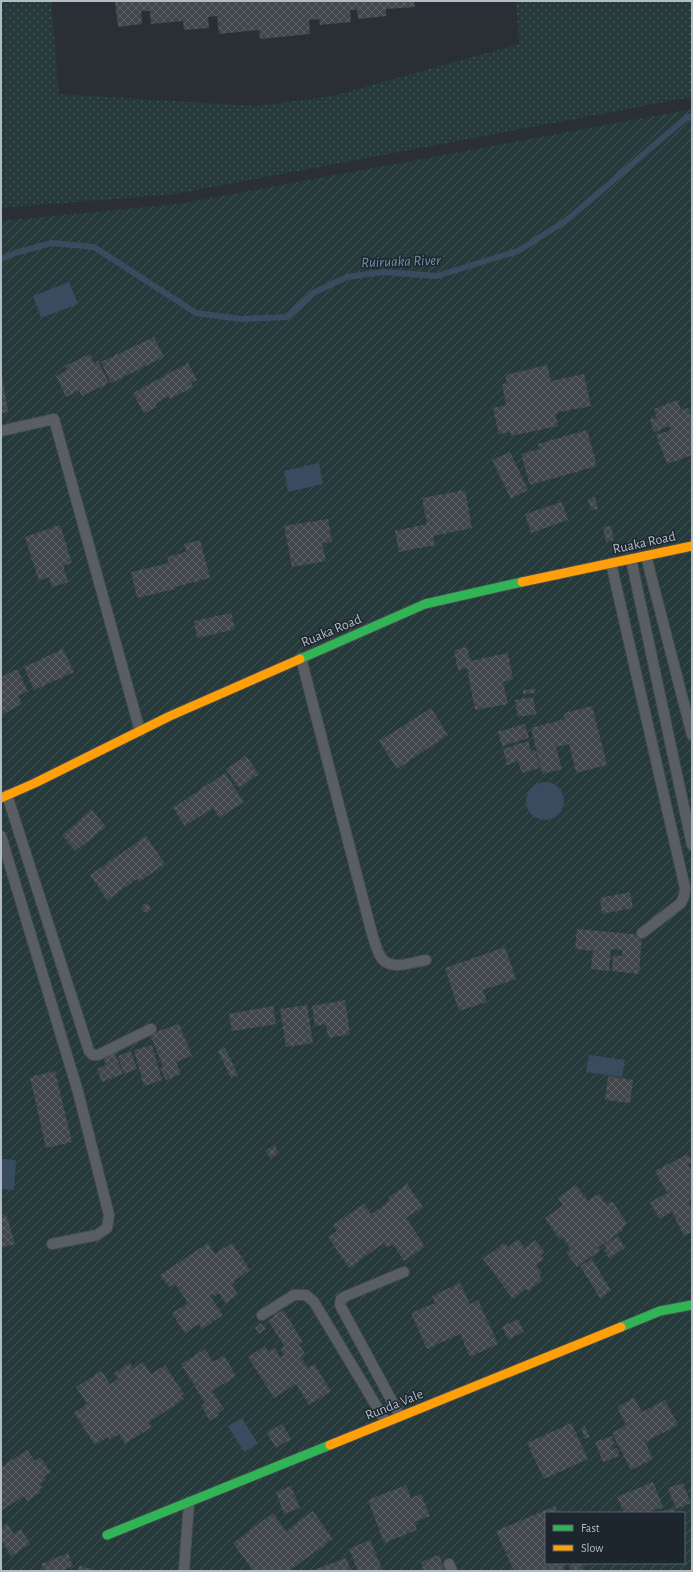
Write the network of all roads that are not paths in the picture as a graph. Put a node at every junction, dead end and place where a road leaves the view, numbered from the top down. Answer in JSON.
{"nodes":[{"id":1,"x":1,"y":431,"type":"edge"},
{"id":2,"x":692,"y":546,"type":"edge"},
{"id":3,"x":646,"y":556,"type":"junction"},
{"id":4,"x":630,"y":559,"type":"junction"},
{"id":5,"x":611,"y":563,"type":"junction"},
{"id":6,"x":301,"y":658,"type":"junction"},
{"id":7,"x":140,"y":731,"type":"junction"},
{"id":8,"x":692,"y":735,"type":"edge"},
{"id":9,"x":4,"y":796,"type":"edge"},
{"id":10,"x":1,"y":836,"type":"edge"},
{"id":11,"x":692,"y":845,"type":"edge"},
{"id":12,"x":642,"y":933,"type":"dead end"},
{"id":13,"x":426,"y":960,"type":"dead end"},
{"id":14,"x":151,"y":1029,"type":"dead end"},
{"id":15,"x":52,"y":1244,"type":"dead end"},
{"id":16,"x":404,"y":1272,"type":"dead end"},
{"id":17,"x":692,"y":1305,"type":"edge"},
{"id":18,"x":262,"y":1315,"type":"dead end"},
{"id":19,"x":400,"y":1416,"type":"junction"},
{"id":20,"x":386,"y":1422,"type":"junction"},
{"id":21,"x":189,"y":1502,"type":"junction"},
{"id":22,"x":107,"y":1535,"type":"dead end"},
{"id":23,"x":184,"y":1571,"type":"edge"}],
"edges":[{"from":1,"to":7,"type":"lane"},
{"from":2,"to":3,"type":"street","name":"Ruaka Road"},
{"from":3,"to":4,"type":"street","name":"Ruaka Road"},
{"from":3,"to":8,"type":"lane"},
{"from":4,"to":5,"type":"street","name":"Ruaka Road"},
{"from":4,"to":11,"type":"lane"},
{"from":5,"to":6,"type":"street","name":"Ruaka Road"},
{"from":5,"to":12,"type":"lane"},
{"from":6,"to":7,"type":"street","name":"Ruaka Road"},
{"from":6,"to":13,"type":"lane"},
{"from":7,"to":9,"type":"street","name":"Ruaka Road"},
{"from":9,"to":14,"type":"lane"},
{"from":10,"to":15,"type":"lane"},
{"from":16,"to":19,"type":"lane"},
{"from":17,"to":19,"type":"street","name":"Runda Vale"},
{"from":18,"to":20,"type":"lane"},
{"from":19,"to":20,"type":"street","name":"Runda Vale"},
{"from":20,"to":21,"type":"street","name":"Runda Vale"},
{"from":21,"to":22,"type":"street","name":"Runda Vale"},
{"from":21,"to":23,"type":"lane"}]}
